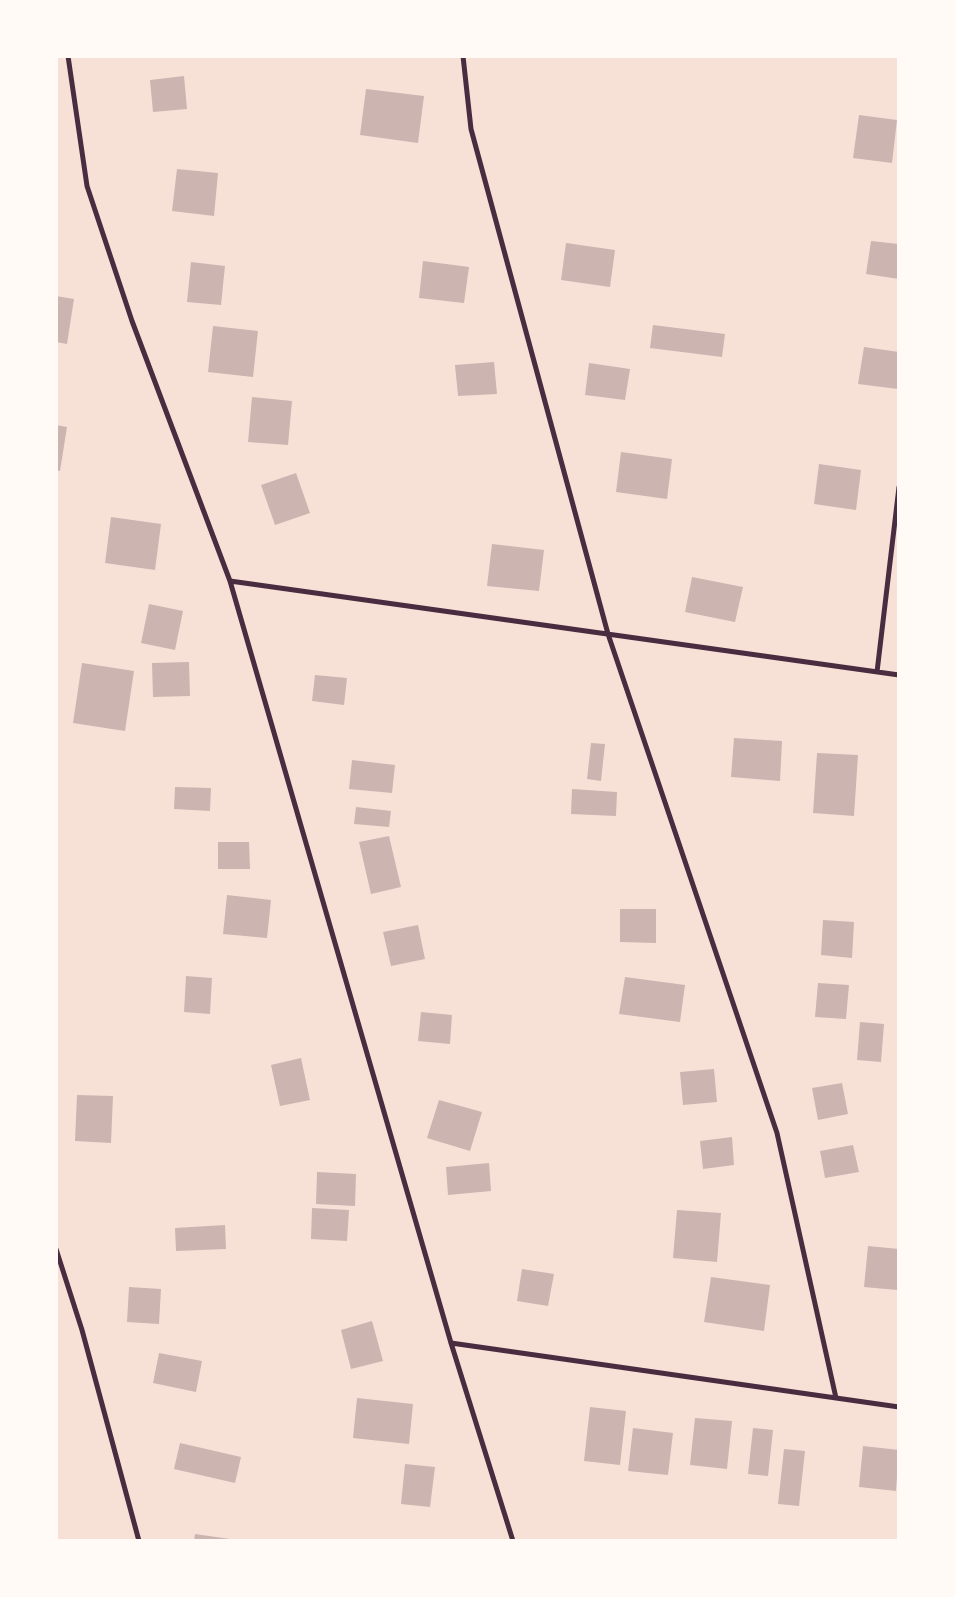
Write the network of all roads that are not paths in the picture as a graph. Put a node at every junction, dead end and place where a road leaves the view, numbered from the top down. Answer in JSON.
{"nodes":[{"id":1,"x":68,"y":56,"type":"edge"},
{"id":2,"x":463,"y":56,"type":"edge"},
{"id":3,"x":899,"y":487,"type":"edge"},
{"id":4,"x":230,"y":581,"type":"junction"},
{"id":5,"x":608,"y":634,"type":"junction"},
{"id":6,"x":876,"y":672,"type":"junction"},
{"id":7,"x":899,"y":675,"type":"edge"},
{"id":8,"x":56,"y":1249,"type":"edge"},
{"id":9,"x":451,"y":1343,"type":"junction"},
{"id":10,"x":836,"y":1398,"type":"junction"},
{"id":11,"x":899,"y":1406,"type":"edge"},
{"id":12,"x":139,"y":1541,"type":"edge"},
{"id":13,"x":513,"y":1541,"type":"edge"}],
"edges":[{"from":1,"to":4,"type":"street"},
{"from":2,"to":5,"type":"street"},
{"from":3,"to":6,"type":"street"},
{"from":4,"to":5,"type":"street"},
{"from":4,"to":9,"type":"street"},
{"from":5,"to":6,"type":"street"},
{"from":5,"to":10,"type":"street"},
{"from":6,"to":7,"type":"street"},
{"from":8,"to":12,"type":"street"},
{"from":9,"to":10,"type":"street"},
{"from":9,"to":13,"type":"street"},
{"from":10,"to":11,"type":"street"}]}
